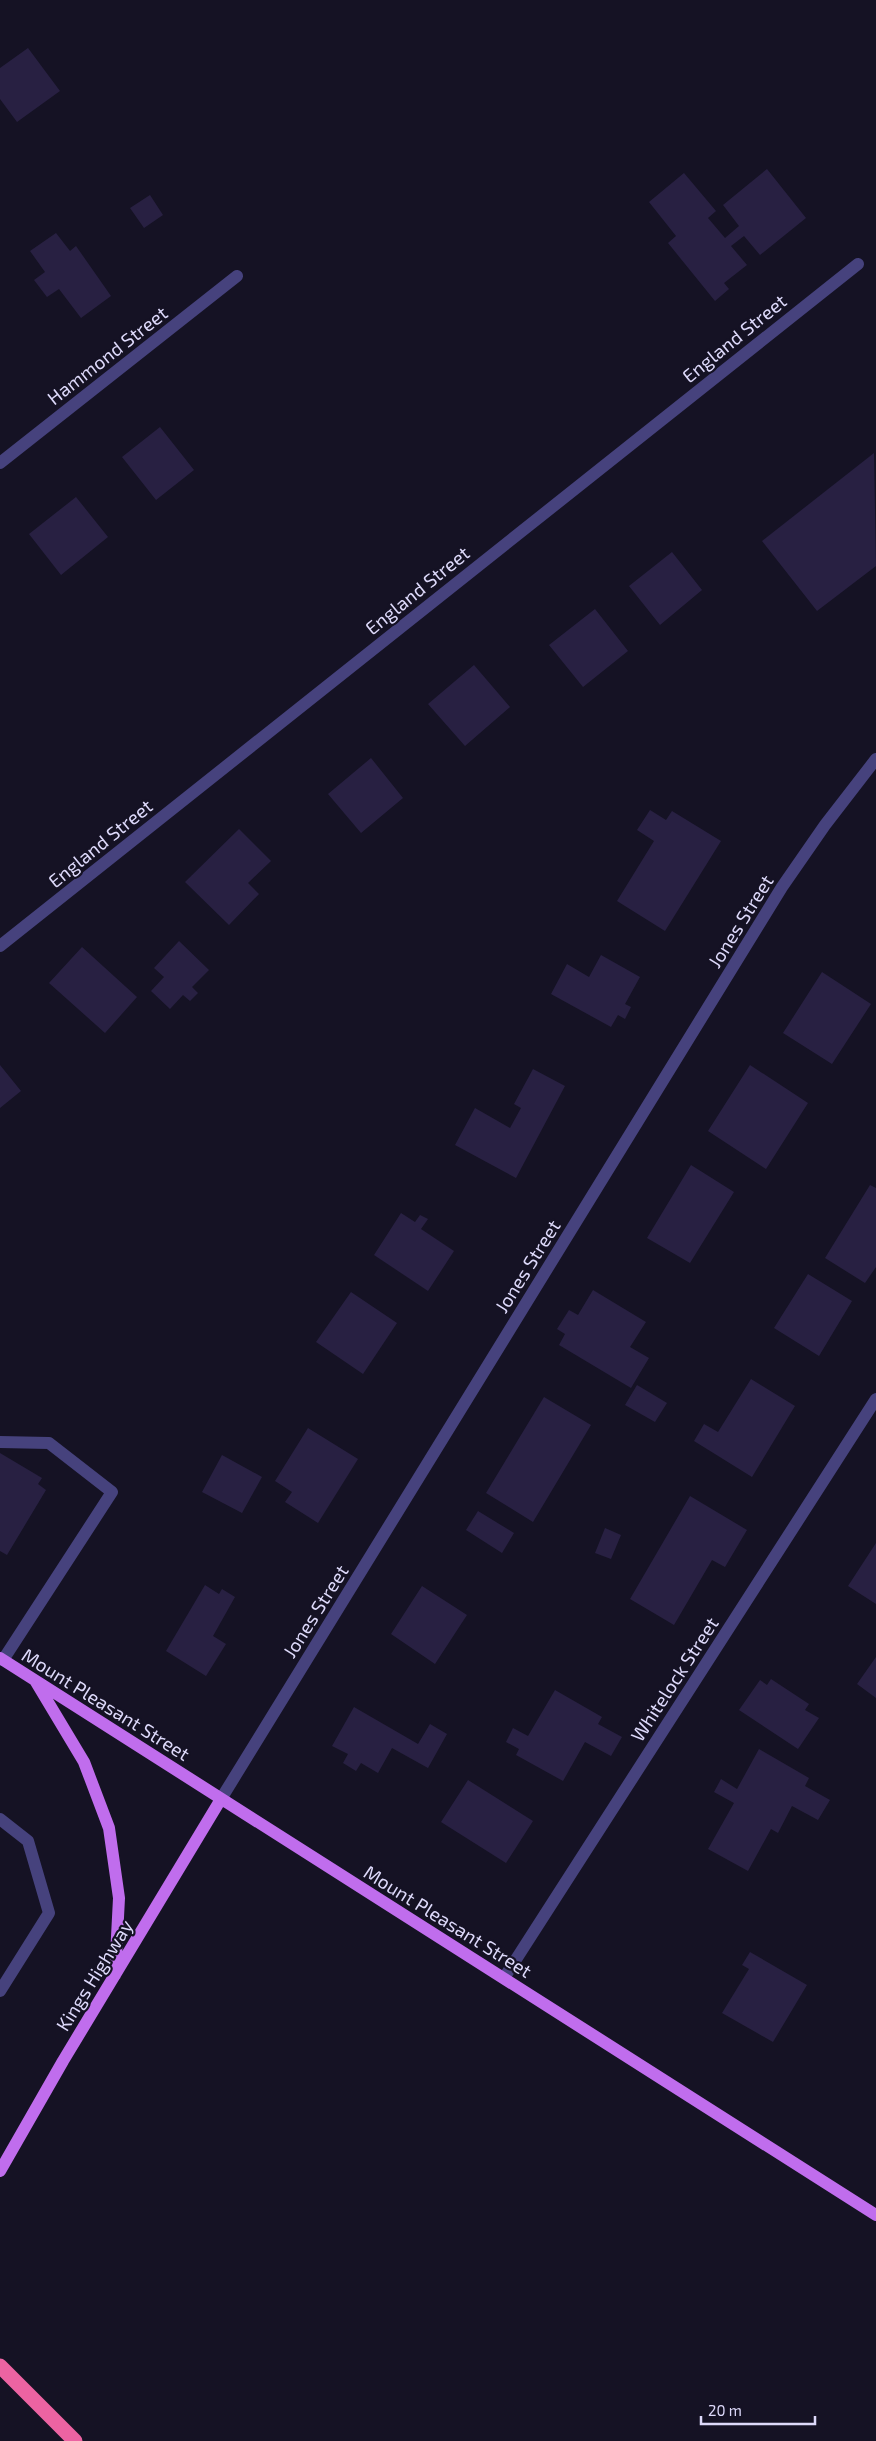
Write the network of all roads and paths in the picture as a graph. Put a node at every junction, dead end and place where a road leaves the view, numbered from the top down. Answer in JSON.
{"nodes":[{"id":1,"x":858,"y":264,"type":"dead end"},
{"id":2,"x":237,"y":276,"type":"dead end"},
{"id":3,"x":0,"y":463,"type":"edge"},
{"id":4,"x":876,"y":759,"type":"edge"},
{"id":5,"x":0,"y":946,"type":"edge"},
{"id":6,"x":876,"y":1399,"type":"edge"},
{"id":7,"x":0,"y":1442,"type":"edge"},
{"id":8,"x":1,"y":1659,"type":"edge"},
{"id":9,"x":34,"y":1678,"type":"junction"},
{"id":10,"x":222,"y":1799,"type":"junction"},
{"id":11,"x":0,"y":1819,"type":"edge"},
{"id":12,"x":115,"y":1978,"type":"junction"},
{"id":13,"x":504,"y":1978,"type":"junction"},
{"id":14,"x":0,"y":1991,"type":"edge"},
{"id":15,"x":0,"y":2171,"type":"edge"},
{"id":16,"x":876,"y":2215,"type":"edge"},
{"id":17,"x":0,"y":2366,"type":"edge"},
{"id":18,"x":42,"y":2408,"type":"junction"},
{"id":19,"x":75,"y":2441,"type":"edge"},
{"id":20,"x":83,"y":2441,"type":"edge"}],
"edges":[{"from":1,"to":5,"type":"street","name":"England Street"},
{"from":2,"to":3,"type":"street","name":"Hammond Street"},
{"from":4,"to":10,"type":"street","name":"Jones Street"},
{"from":6,"to":13,"type":"street","name":"Whitelock Street"},
{"from":7,"to":8,"type":"street"},
{"from":8,"to":9,"type":"main road","name":"Mount Pleasant Street"},
{"from":9,"to":10,"type":"main road","name":"Mount Pleasant Street"},
{"from":9,"to":12,"type":"main road"},
{"from":10,"to":12,"type":"main road","name":"Kings Highway"},
{"from":10,"to":13,"type":"main road","name":"Mount Pleasant Street"},
{"from":11,"to":14,"type":"street"},
{"from":12,"to":15,"type":"main road","name":"Kings Highway"},
{"from":13,"to":16,"type":"main road","name":"Mount Pleasant Street"},
{"from":17,"to":18,"type":"highway"},
{"from":18,"to":19,"type":"highway"},
{"from":18,"to":20,"type":"highway"}]}
